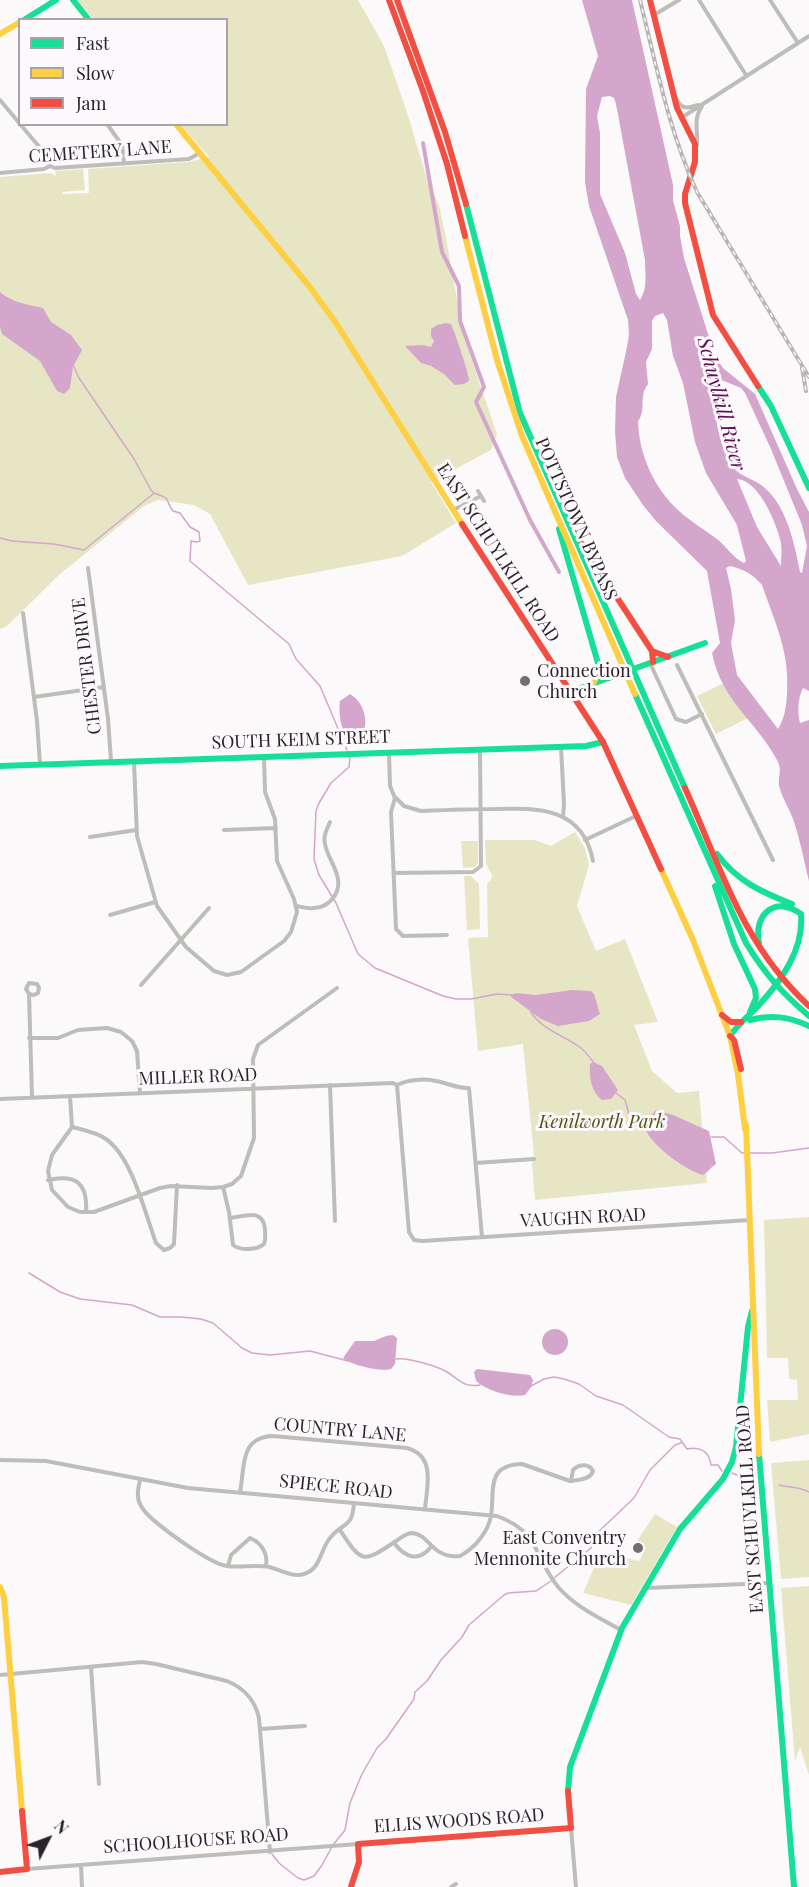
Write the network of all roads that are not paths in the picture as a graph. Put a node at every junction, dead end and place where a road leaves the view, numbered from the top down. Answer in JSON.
{"nodes":[{"id":1,"x":56,"y":0,"type":"edge"},
{"id":2,"x":72,"y":0,"type":"edge"},
{"id":3,"x":389,"y":0,"type":"edge"},
{"id":4,"x":397,"y":0,"type":"edge"},
{"id":5,"x":403,"y":0,"type":"edge"},
{"id":6,"x":650,"y":0,"type":"edge"},
{"id":7,"x":679,"y":0,"type":"edge"},
{"id":8,"x":699,"y":0,"type":"edge"},
{"id":9,"x":770,"y":0,"type":"edge"},
{"id":10,"x":654,"y":15,"type":"junction"},
{"id":11,"x":27,"y":18,"type":"edge"},
{"id":12,"x":87,"y":18,"type":"edge"},
{"id":13,"x":18,"y":25,"type":"edge"},
{"id":14,"x":0,"y":34,"type":"edge"},
{"id":15,"x":809,"y":36,"type":"edge"},
{"id":16,"x":411,"y":37,"type":"junction"},
{"id":17,"x":798,"y":43,"type":"junction"},
{"id":18,"x":746,"y":75,"type":"junction"},
{"id":19,"x":673,"y":90,"type":"junction"},
{"id":20,"x":0,"y":100,"type":"edge"},
{"id":21,"x":705,"y":103,"type":"junction"},
{"id":22,"x":681,"y":118,"type":"junction"},
{"id":23,"x":18,"y":122,"type":"edge"},
{"id":24,"x":21,"y":126,"type":"edge"},
{"id":25,"x":108,"y":126,"type":"edge"},
{"id":26,"x":178,"y":126,"type":"edge"},
{"id":27,"x":200,"y":153,"type":"junction"},
{"id":28,"x":696,"y":158,"type":"junction"},
{"id":29,"x":123,"y":164,"type":"junction"},
{"id":30,"x":50,"y":166,"type":"junction"},
{"id":31,"x":0,"y":173,"type":"edge"},
{"id":32,"x":544,"y":468,"type":"junction"},
{"id":33,"x":809,"y":488,"type":"edge"},
{"id":34,"x":484,"y":501,"type":"dead end"},
{"id":35,"x":551,"y":502,"type":"junction"},
{"id":36,"x":453,"y":510,"type":"junction"},
{"id":37,"x":88,"y":568,"type":"dead end"},
{"id":38,"x":23,"y":613,"type":"dead end"},
{"id":39,"x":705,"y":644,"type":"dead end"},
{"id":40,"x":652,"y":651,"type":"junction"},
{"id":41,"x":668,"y":657,"type":"junction"},
{"id":42,"x":652,"y":663,"type":"junction"},
{"id":43,"x":677,"y":665,"type":"dead end"},
{"id":44,"x":600,"y":670,"type":"junction"},
{"id":45,"x":609,"y":678,"type":"junction"},
{"id":46,"x":593,"y":684,"type":"junction"},
{"id":47,"x":104,"y":687,"type":"junction"},
{"id":48,"x":570,"y":692,"type":"junction"},
{"id":49,"x":34,"y":697,"type":"junction"},
{"id":50,"x":702,"y":714,"type":"junction"},
{"id":51,"x":603,"y":742,"type":"junction"},
{"id":52,"x":561,"y":747,"type":"junction"},
{"id":53,"x":480,"y":749,"type":"junction"},
{"id":54,"x":388,"y":752,"type":"junction"},
{"id":55,"x":264,"y":756,"type":"junction"},
{"id":56,"x":111,"y":761,"type":"junction"},
{"id":57,"x":134,"y":761,"type":"junction"},
{"id":58,"x":40,"y":764,"type":"junction"},
{"id":59,"x":0,"y":766,"type":"edge"},
{"id":60,"x":395,"y":798,"type":"junction"},
{"id":61,"x":481,"y":809,"type":"junction"},
{"id":62,"x":637,"y":816,"type":"junction"},
{"id":63,"x":563,"y":817,"type":"junction"},
{"id":64,"x":330,"y":822,"type":"dead end"},
{"id":65,"x":276,"y":828,"type":"junction"},
{"id":66,"x":136,"y":830,"type":"junction"},
{"id":67,"x":224,"y":830,"type":"dead end"},
{"id":68,"x":90,"y":837,"type":"dead end"},
{"id":69,"x":585,"y":840,"type":"junction"},
{"id":70,"x":710,"y":844,"type":"junction"},
{"id":71,"x":707,"y":860,"type":"junction"},
{"id":72,"x":773,"y":860,"type":"dead end"},
{"id":73,"x":593,"y":861,"type":"dead end"},
{"id":74,"x":394,"y":873,"type":"junction"},
{"id":75,"x":155,"y":902,"type":"junction"},
{"id":76,"x":296,"y":906,"type":"junction"},
{"id":77,"x":209,"y":908,"type":"dead end"},
{"id":78,"x":110,"y":915,"type":"dead end"},
{"id":79,"x":809,"y":918,"type":"edge"},
{"id":80,"x":808,"y":928,"type":"edge"},
{"id":81,"x":447,"y":935,"type":"dead end"},
{"id":82,"x":180,"y":941,"type":"junction"},
{"id":83,"x":794,"y":971,"type":"dead end"},
{"id":84,"x":781,"y":981,"type":"junction"},
{"id":85,"x":790,"y":981,"type":"dead end"},
{"id":86,"x":141,"y":985,"type":"dead end"},
{"id":87,"x":337,"y":988,"type":"dead end"},
{"id":88,"x":29,"y":994,"type":"dead end"},
{"id":89,"x":809,"y":1006,"type":"edge"},
{"id":90,"x":722,"y":1015,"type":"junction"},
{"id":91,"x":749,"y":1016,"type":"junction"},
{"id":92,"x":809,"y":1016,"type":"edge"},
{"id":93,"x":741,"y":1022,"type":"junction"},
{"id":94,"x":809,"y":1026,"type":"edge"},
{"id":95,"x":730,"y":1036,"type":"junction"},
{"id":96,"x":29,"y":1038,"type":"junction"},
{"id":97,"x":330,"y":1085,"type":"junction"},
{"id":98,"x":397,"y":1085,"type":"junction"},
{"id":99,"x":255,"y":1088,"type":"junction"},
{"id":100,"x":140,"y":1093,"type":"junction"},
{"id":101,"x":70,"y":1096,"type":"junction"},
{"id":102,"x":32,"y":1098,"type":"junction"},
{"id":103,"x":0,"y":1099,"type":"edge"},
{"id":104,"x":72,"y":1127,"type":"junction"},
{"id":105,"x":534,"y":1159,"type":"dead end"},
{"id":106,"x":476,"y":1163,"type":"junction"},
{"id":107,"x":48,"y":1180,"type":"junction"},
{"id":108,"x":177,"y":1185,"type":"junction"},
{"id":109,"x":223,"y":1187,"type":"junction"},
{"id":110,"x":139,"y":1195,"type":"junction"},
{"id":111,"x":86,"y":1212,"type":"junction"},
{"id":112,"x":230,"y":1218,"type":"junction"},
{"id":113,"x":750,"y":1220,"type":"junction"},
{"id":114,"x":335,"y":1221,"type":"dead end"},
{"id":115,"x":482,"y":1237,"type":"junction"},
{"id":116,"x":753,"y":1309,"type":"junction"},
{"id":117,"x":0,"y":1460,"type":"edge"},
{"id":118,"x":140,"y":1480,"type":"junction"},
{"id":119,"x":571,"y":1480,"type":"junction"},
{"id":120,"x":240,"y":1492,"type":"junction"},
{"id":121,"x":354,"y":1503,"type":"junction"},
{"id":122,"x":425,"y":1509,"type":"junction"},
{"id":123,"x":491,"y":1515,"type":"junction"},
{"id":124,"x":340,"y":1530,"type":"junction"},
{"id":125,"x":394,"y":1543,"type":"junction"},
{"id":126,"x":431,"y":1547,"type":"junction"},
{"id":127,"x":228,"y":1566,"type":"junction"},
{"id":128,"x":266,"y":1566,"type":"junction"},
{"id":129,"x":770,"y":1583,"type":"junction"},
{"id":130,"x":0,"y":1587,"type":"edge"},
{"id":131,"x":645,"y":1587,"type":"junction"},
{"id":132,"x":621,"y":1630,"type":"junction"},
{"id":133,"x":91,"y":1667,"type":"junction"},
{"id":134,"x":10,"y":1673,"type":"junction"},
{"id":135,"x":0,"y":1675,"type":"edge"},
{"id":136,"x":306,"y":1726,"type":"dead end"},
{"id":137,"x":260,"y":1729,"type":"junction"},
{"id":138,"x":99,"y":1784,"type":"dead end"},
{"id":139,"x":571,"y":1828,"type":"junction"},
{"id":140,"x":358,"y":1844,"type":"junction"},
{"id":141,"x":270,"y":1852,"type":"junction"},
{"id":142,"x":81,"y":1865,"type":"junction"},
{"id":143,"x":27,"y":1869,"type":"junction"},
{"id":144,"x":0,"y":1872,"type":"edge"},
{"id":145,"x":82,"y":1887,"type":"edge"},
{"id":146,"x":351,"y":1887,"type":"edge"},
{"id":147,"x":576,"y":1887,"type":"edge"},
{"id":148,"x":794,"y":1887,"type":"edge"}],
"edges":[{"from":1,"to":11,"type":"main road"},
{"from":2,"to":12,"type":"main road"},
{"from":3,"to":35,"type":"main road","name":"POTTSTOWN BYPASS"},
{"from":4,"to":16,"type":"main road","name":"POTTSTOWN BYPASS"},
{"from":5,"to":16,"type":"main road"},
{"from":6,"to":10,"type":"main road"},
{"from":7,"to":10,"type":"street"},
{"from":8,"to":18,"type":"street"},
{"from":9,"to":17,"type":"street"},
{"from":10,"to":19,"type":"main road"},
{"from":13,"to":14,"type":"main road"},
{"from":15,"to":17,"type":"street"},
{"from":16,"to":32,"type":"main road","name":"POTTSTOWN BYPASS"},
{"from":17,"to":18,"type":"street"},
{"from":18,"to":21,"type":"street"},
{"from":19,"to":21,"type":"street"},
{"from":19,"to":22,"type":"main road"},
{"from":20,"to":23,"type":"street"},
{"from":21,"to":22,"type":"street"},
{"from":21,"to":28,"type":"street"},
{"from":22,"to":28,"type":"main road"},
{"from":24,"to":30,"type":"street"},
{"from":25,"to":29,"type":"street"},
{"from":26,"to":27,"type":"main road","name":"EAST SCHUYLKILL ROAD"},
{"from":27,"to":29,"type":"street","name":"CEMETERY LANE"},
{"from":27,"to":36,"type":"main road","name":"EAST SCHUYLKILL ROAD"},
{"from":28,"to":33,"type":"main road"},
{"from":29,"to":30,"type":"street","name":"CEMETERY LANE"},
{"from":30,"to":31,"type":"street","name":"CEMETERY LANE"},
{"from":32,"to":40,"type":"main road"},
{"from":32,"to":70,"type":"main road","name":"POTTSTOWN BYPASS"},
{"from":34,"to":36,"type":"street"},
{"from":35,"to":44,"type":"main road"},
{"from":35,"to":71,"type":"main road","name":"POTTSTOWN BYPASS"},
{"from":36,"to":48,"type":"main road","name":"EAST SCHUYLKILL ROAD"},
{"from":37,"to":47,"type":"street","name":"CHESTER DRIVE"},
{"from":38,"to":49,"type":"street"},
{"from":39,"to":41,"type":"main road"},
{"from":40,"to":41,"type":"main road"},
{"from":40,"to":42,"type":"main road"},
{"from":41,"to":42,"type":"main road"},
{"from":42,"to":45,"type":"main road"},
{"from":42,"to":50,"type":"street"},
{"from":43,"to":50,"type":"street"},
{"from":44,"to":45,"type":"main road"},
{"from":44,"to":46,"type":"main road"},
{"from":45,"to":46,"type":"main road"},
{"from":46,"to":48,"type":"main road"},
{"from":47,"to":49,"type":"street"},
{"from":47,"to":56,"type":"street","name":"CHESTER DRIVE"},
{"from":48,"to":51,"type":"main road","name":"EAST SCHUYLKILL ROAD"},
{"from":49,"to":58,"type":"street"},
{"from":50,"to":72,"type":"street"},
{"from":51,"to":52,"type":"main road","name":"SOUTH KEIM STREET"},
{"from":51,"to":62,"type":"main road","name":"EAST SCHUYLKILL ROAD"},
{"from":52,"to":53,"type":"main road","name":"SOUTH KEIM STREET"},
{"from":52,"to":63,"type":"street"},
{"from":53,"to":54,"type":"main road","name":"SOUTH KEIM STREET"},
{"from":53,"to":61,"type":"street"},
{"from":54,"to":55,"type":"main road","name":"SOUTH KEIM STREET"},
{"from":54,"to":60,"type":"street"},
{"from":55,"to":57,"type":"main road","name":"SOUTH KEIM STREET"},
{"from":55,"to":65,"type":"street"},
{"from":56,"to":57,"type":"main road","name":"SOUTH KEIM STREET"},
{"from":56,"to":58,"type":"main road","name":"SOUTH KEIM STREET"},
{"from":57,"to":66,"type":"street"},
{"from":58,"to":59,"type":"main road","name":"SOUTH KEIM STREET"},
{"from":60,"to":61,"type":"street"},
{"from":60,"to":74,"type":"street"},
{"from":61,"to":63,"type":"street"},
{"from":61,"to":74,"type":"street"},
{"from":62,"to":69,"type":"street"},
{"from":62,"to":90,"type":"main road","name":"EAST SCHUYLKILL ROAD"},
{"from":63,"to":69,"type":"street"},
{"from":64,"to":76,"type":"street"},
{"from":65,"to":67,"type":"street"},
{"from":65,"to":76,"type":"street"},
{"from":66,"to":68,"type":"street"},
{"from":66,"to":75,"type":"street"},
{"from":69,"to":73,"type":"street"},
{"from":70,"to":79,"type":"main road"},
{"from":70,"to":84,"type":"main road","name":"POTTSTOWN BYPASS"},
{"from":71,"to":91,"type":"main road"},
{"from":71,"to":92,"type":"main road","name":"POTTSTOWN BYPASS"},
{"from":74,"to":81,"type":"street"},
{"from":75,"to":78,"type":"street"},
{"from":75,"to":82,"type":"street"},
{"from":76,"to":82,"type":"street"},
{"from":77,"to":82,"type":"street"},
{"from":80,"to":84,"type":"main road"},
{"from":82,"to":86,"type":"street"},
{"from":83,"to":91,"type":"main road"},
{"from":84,"to":89,"type":"main road","name":"POTTSTOWN BYPASS"},
{"from":85,"to":91,"type":"main road"},
{"from":87,"to":99,"type":"street"},
{"from":88,"to":96,"type":"street"},
{"from":90,"to":93,"type":"main road"},
{"from":90,"to":95,"type":"main road","name":"EAST SCHUYLKILL ROAD"},
{"from":91,"to":93,"type":"main road"},
{"from":91,"to":94,"type":"main road"},
{"from":91,"to":95,"type":"main road"},
{"from":93,"to":95,"type":"main road"},
{"from":95,"to":113,"type":"main road","name":"EAST SCHUYLKILL ROAD"},
{"from":96,"to":100,"type":"street"},
{"from":96,"to":102,"type":"street"},
{"from":97,"to":98,"type":"street","name":"MILLER ROAD"},
{"from":97,"to":99,"type":"street","name":"MILLER ROAD"},
{"from":97,"to":114,"type":"street"},
{"from":98,"to":106,"type":"street","name":"MILLER ROAD"},
{"from":98,"to":115,"type":"street","name":"VAUGHN ROAD"},
{"from":99,"to":100,"type":"street","name":"MILLER ROAD"},
{"from":99,"to":109,"type":"street"},
{"from":100,"to":101,"type":"street","name":"MILLER ROAD"},
{"from":101,"to":102,"type":"street","name":"MILLER ROAD"},
{"from":101,"to":104,"type":"street"},
{"from":102,"to":103,"type":"street","name":"MILLER ROAD"},
{"from":104,"to":107,"type":"street"},
{"from":104,"to":110,"type":"street"},
{"from":105,"to":106,"type":"street"},
{"from":106,"to":115,"type":"street"},
{"from":107,"to":111,"type":"street"},
{"from":107,"to":111,"type":"street"},
{"from":108,"to":109,"type":"street"},
{"from":108,"to":110,"type":"street"},
{"from":108,"to":110,"type":"street"},
{"from":109,"to":112,"type":"street"},
{"from":110,"to":111,"type":"street"},
{"from":112,"to":112,"type":"street"},
{"from":113,"to":115,"type":"street","name":"VAUGHN ROAD"},
{"from":113,"to":116,"type":"main road","name":"EAST SCHUYLKILL ROAD"},
{"from":116,"to":129,"type":"main road","name":"EAST SCHUYLKILL ROAD"},
{"from":116,"to":131,"type":"main road"},
{"from":117,"to":118,"type":"street","name":"SPIECE ROAD"},
{"from":118,"to":120,"type":"street","name":"SPIECE ROAD"},
{"from":118,"to":127,"type":"street"},
{"from":119,"to":119,"type":"street"},
{"from":119,"to":123,"type":"street"},
{"from":120,"to":121,"type":"street","name":"SPIECE ROAD"},
{"from":120,"to":122,"type":"street","name":"COUNTRY LANE"},
{"from":121,"to":122,"type":"street","name":"SPIECE ROAD"},
{"from":121,"to":124,"type":"street"},
{"from":122,"to":123,"type":"street","name":"SPIECE ROAD"},
{"from":123,"to":126,"type":"street"},
{"from":123,"to":132,"type":"street","name":"SPIECE ROAD"},
{"from":124,"to":125,"type":"street"},
{"from":124,"to":128,"type":"street"},
{"from":125,"to":126,"type":"street"},
{"from":125,"to":126,"type":"street"},
{"from":127,"to":128,"type":"street"},
{"from":127,"to":128,"type":"street"},
{"from":129,"to":131,"type":"street"},
{"from":129,"to":148,"type":"main road","name":"EAST SCHUYLKILL ROAD"},
{"from":130,"to":134,"type":"main road"},
{"from":131,"to":132,"type":"main road"},
{"from":132,"to":139,"type":"main road"},
{"from":133,"to":134,"type":"street"},
{"from":133,"to":137,"type":"street"},
{"from":133,"to":138,"type":"street"},
{"from":134,"to":135,"type":"street"},
{"from":134,"to":143,"type":"main road"},
{"from":136,"to":137,"type":"street"},
{"from":137,"to":141,"type":"street"},
{"from":139,"to":140,"type":"main road","name":"ELLIS WOODS ROAD"},
{"from":139,"to":147,"type":"street"},
{"from":140,"to":141,"type":"street","name":"SCHOOLHOUSE ROAD"},
{"from":140,"to":146,"type":"main road","name":"ELLIS WOODS ROAD"},
{"from":141,"to":142,"type":"street","name":"SCHOOLHOUSE ROAD"},
{"from":142,"to":143,"type":"street","name":"SCHOOLHOUSE ROAD"},
{"from":142,"to":145,"type":"street"},
{"from":143,"to":144,"type":"main road","name":"SCHOOLHOUSE ROAD"}]}
